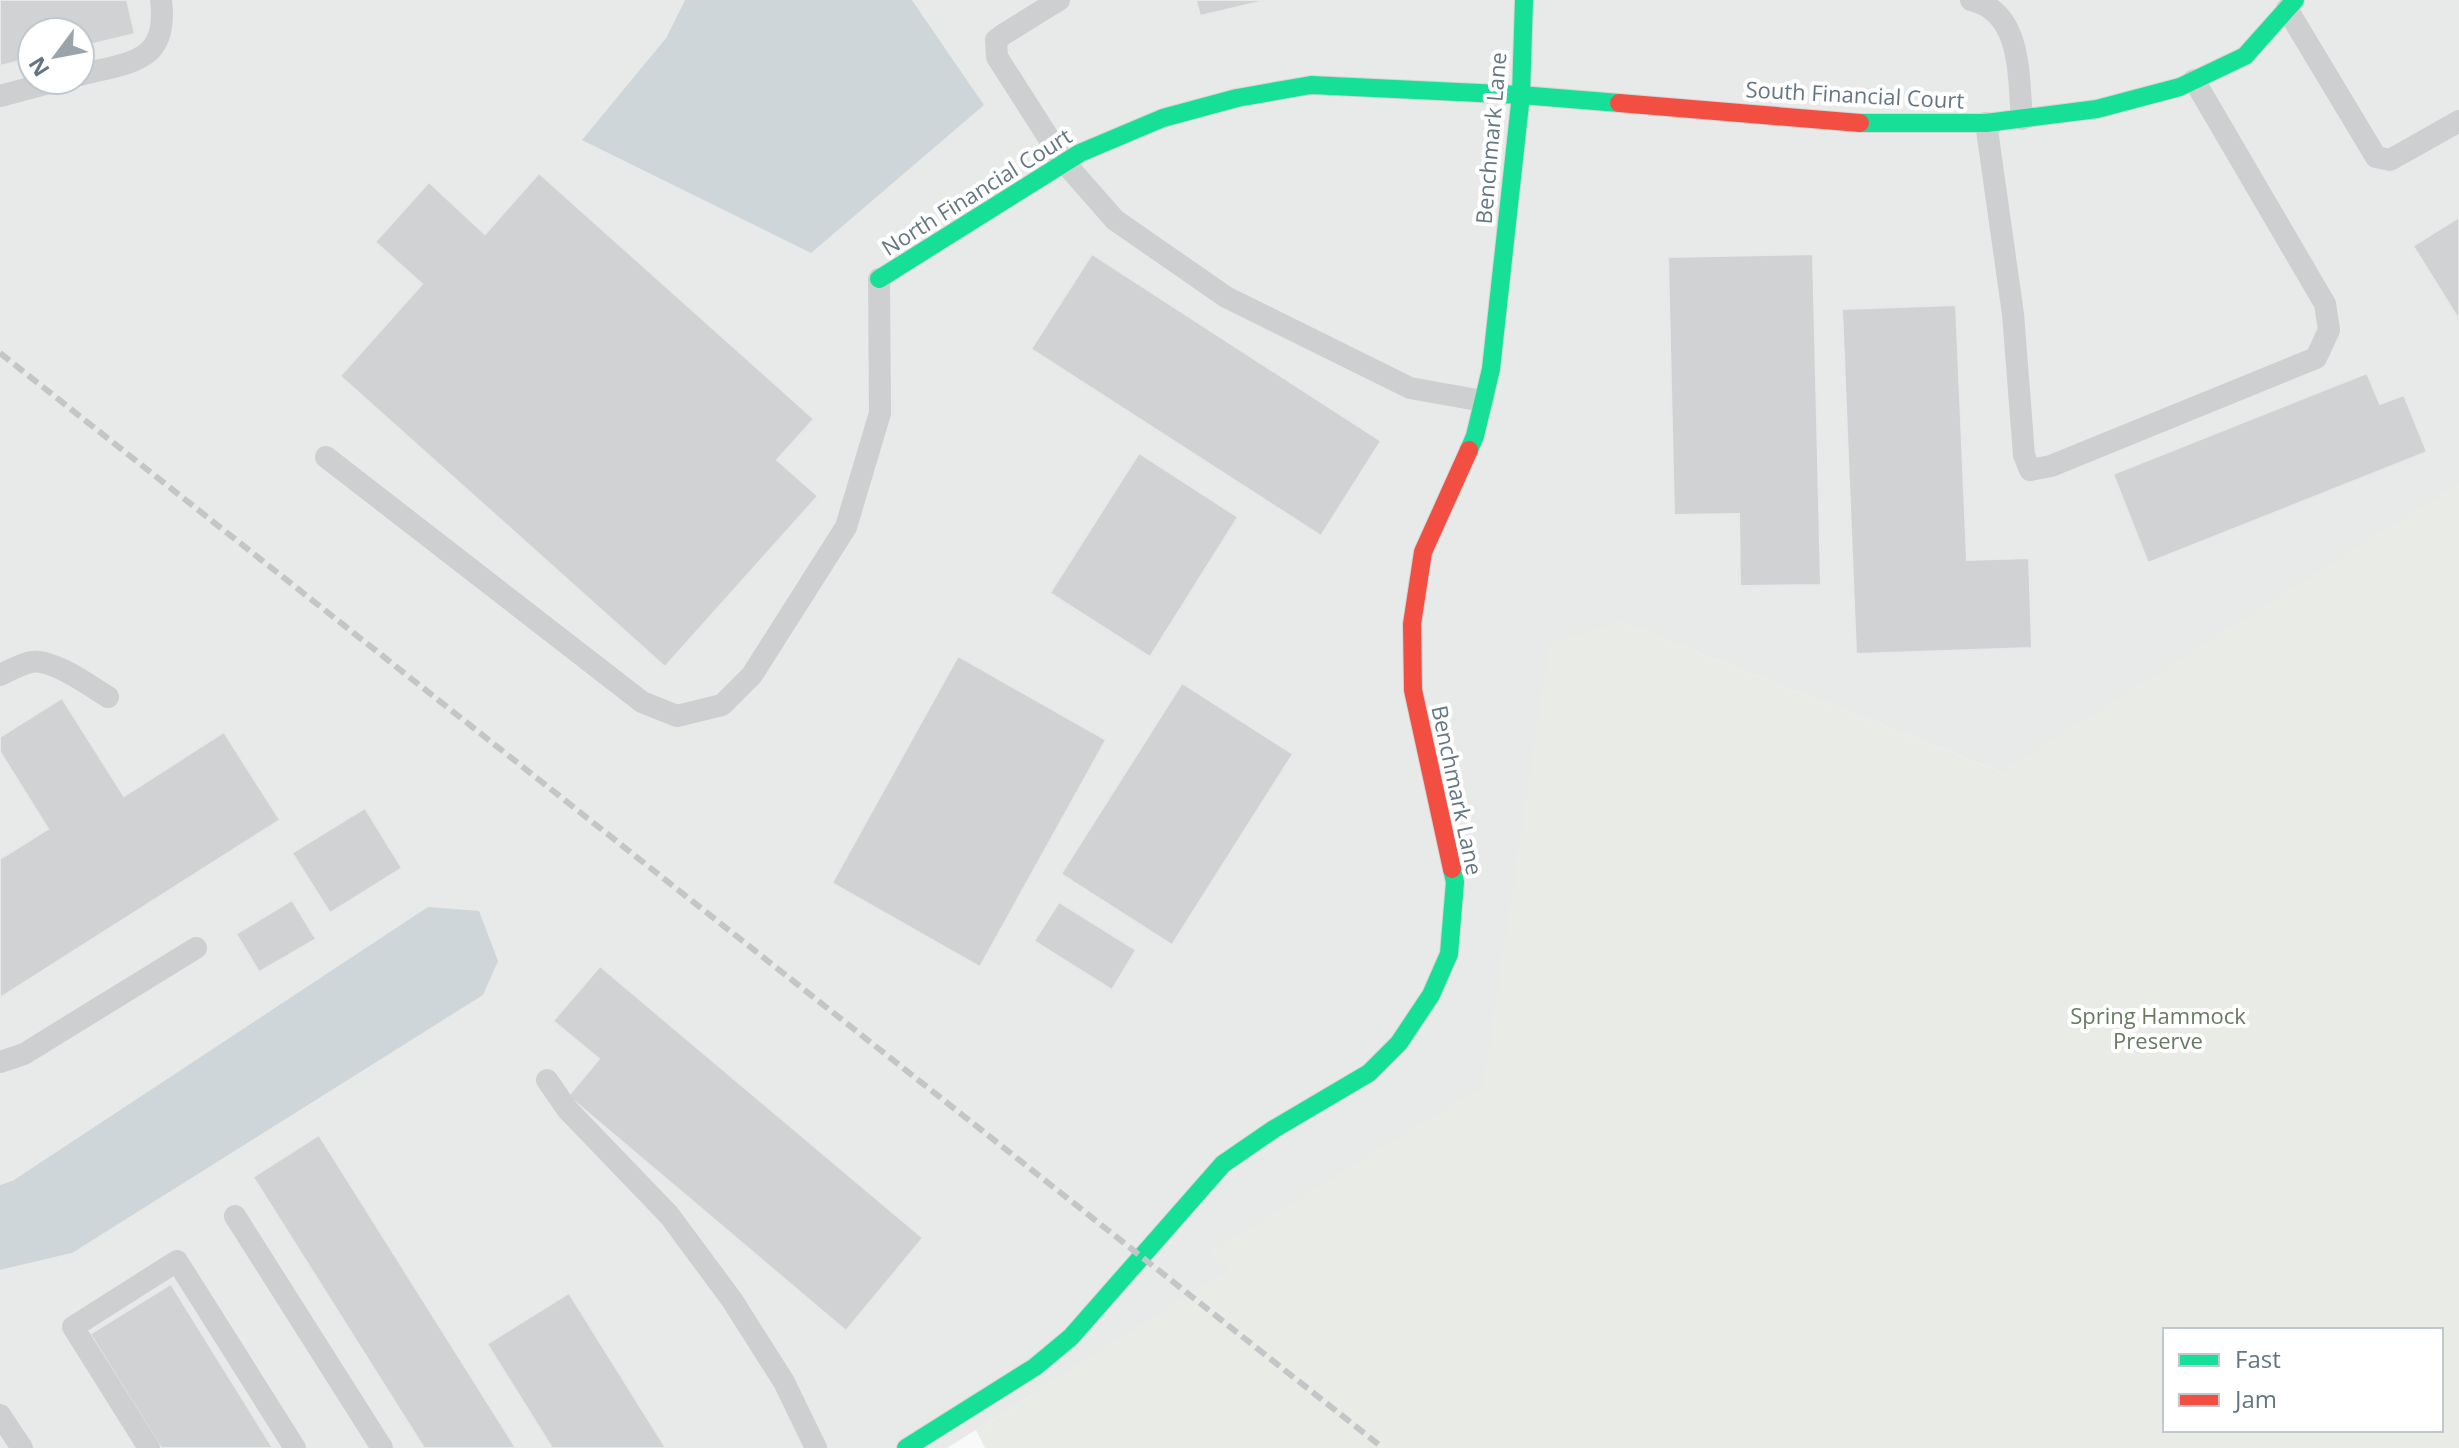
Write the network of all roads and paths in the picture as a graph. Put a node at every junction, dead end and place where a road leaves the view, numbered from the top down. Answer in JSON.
{"nodes":[{"id":1,"x":161,"y":0,"type":"edge"},
{"id":2,"x":1059,"y":0,"type":"edge"},
{"id":3,"x":1524,"y":0,"type":"edge"},
{"id":4,"x":1971,"y":0,"type":"edge"},
{"id":5,"x":2291,"y":4,"type":"edge"},
{"id":6,"x":96,"y":71,"type":"edge"},
{"id":7,"x":2194,"y":80,"type":"junction"},
{"id":8,"x":1521,"y":95,"type":"junction"},
{"id":9,"x":2022,"y":119,"type":"junction"},
{"id":10,"x":2459,"y":121,"type":"edge"},
{"id":11,"x":1986,"y":123,"type":"junction"},
{"id":12,"x":1064,"y":162,"type":"junction"},
{"id":13,"x":879,"y":279,"type":"joint"},
{"id":14,"x":1483,"y":401,"type":"junction"},
{"id":15,"x":326,"y":457,"type":"dead end"},
{"id":16,"x":0,"y":675,"type":"edge"},
{"id":17,"x":108,"y":697,"type":"dead end"},
{"id":18,"x":196,"y":948,"type":"dead end"},
{"id":19,"x":0,"y":1062,"type":"edge"},
{"id":20,"x":547,"y":1080,"type":"dead end"},
{"id":21,"x":235,"y":1216,"type":"dead end"},
{"id":22,"x":0,"y":1415,"type":"edge"},
{"id":23,"x":22,"y":1448,"type":"edge"},
{"id":24,"x":149,"y":1448,"type":"edge"},
{"id":25,"x":295,"y":1448,"type":"edge"},
{"id":26,"x":382,"y":1448,"type":"edge"},
{"id":27,"x":816,"y":1448,"type":"edge"},
{"id":28,"x":906,"y":1448,"type":"edge"}],
"edges":[{"from":1,"to":6,"type":"lane"},
{"from":2,"to":12,"type":"lane"},
{"from":3,"to":8,"type":"street","name":"Benchmark Lane"},
{"from":4,"to":9,"type":"lane"},
{"from":5,"to":7,"type":"street","name":"South Financial Court"},
{"from":5,"to":10,"type":"lane"},
{"from":7,"to":9,"type":"street","name":"South Financial Court"},
{"from":7,"to":11,"type":"lane"},
{"from":8,"to":11,"type":"street","name":"South Financial Court"},
{"from":8,"to":12,"type":"street","name":"North Financial Court"},
{"from":8,"to":14,"type":"street","name":"Benchmark Lane"},
{"from":9,"to":11,"type":"street","name":"South Financial Court"},
{"from":12,"to":13,"type":"street","name":"North Financial Court"},
{"from":12,"to":14,"type":"lane"},
{"from":13,"to":15,"type":"lane"},
{"from":14,"to":28,"type":"street","name":"Benchmark Lane"},
{"from":16,"to":17,"type":"lane"},
{"from":18,"to":19,"type":"lane"},
{"from":20,"to":27,"type":"lane"},
{"from":21,"to":26,"type":"lane"},
{"from":22,"to":23,"type":"lane"},
{"from":24,"to":25,"type":"lane"}]}
